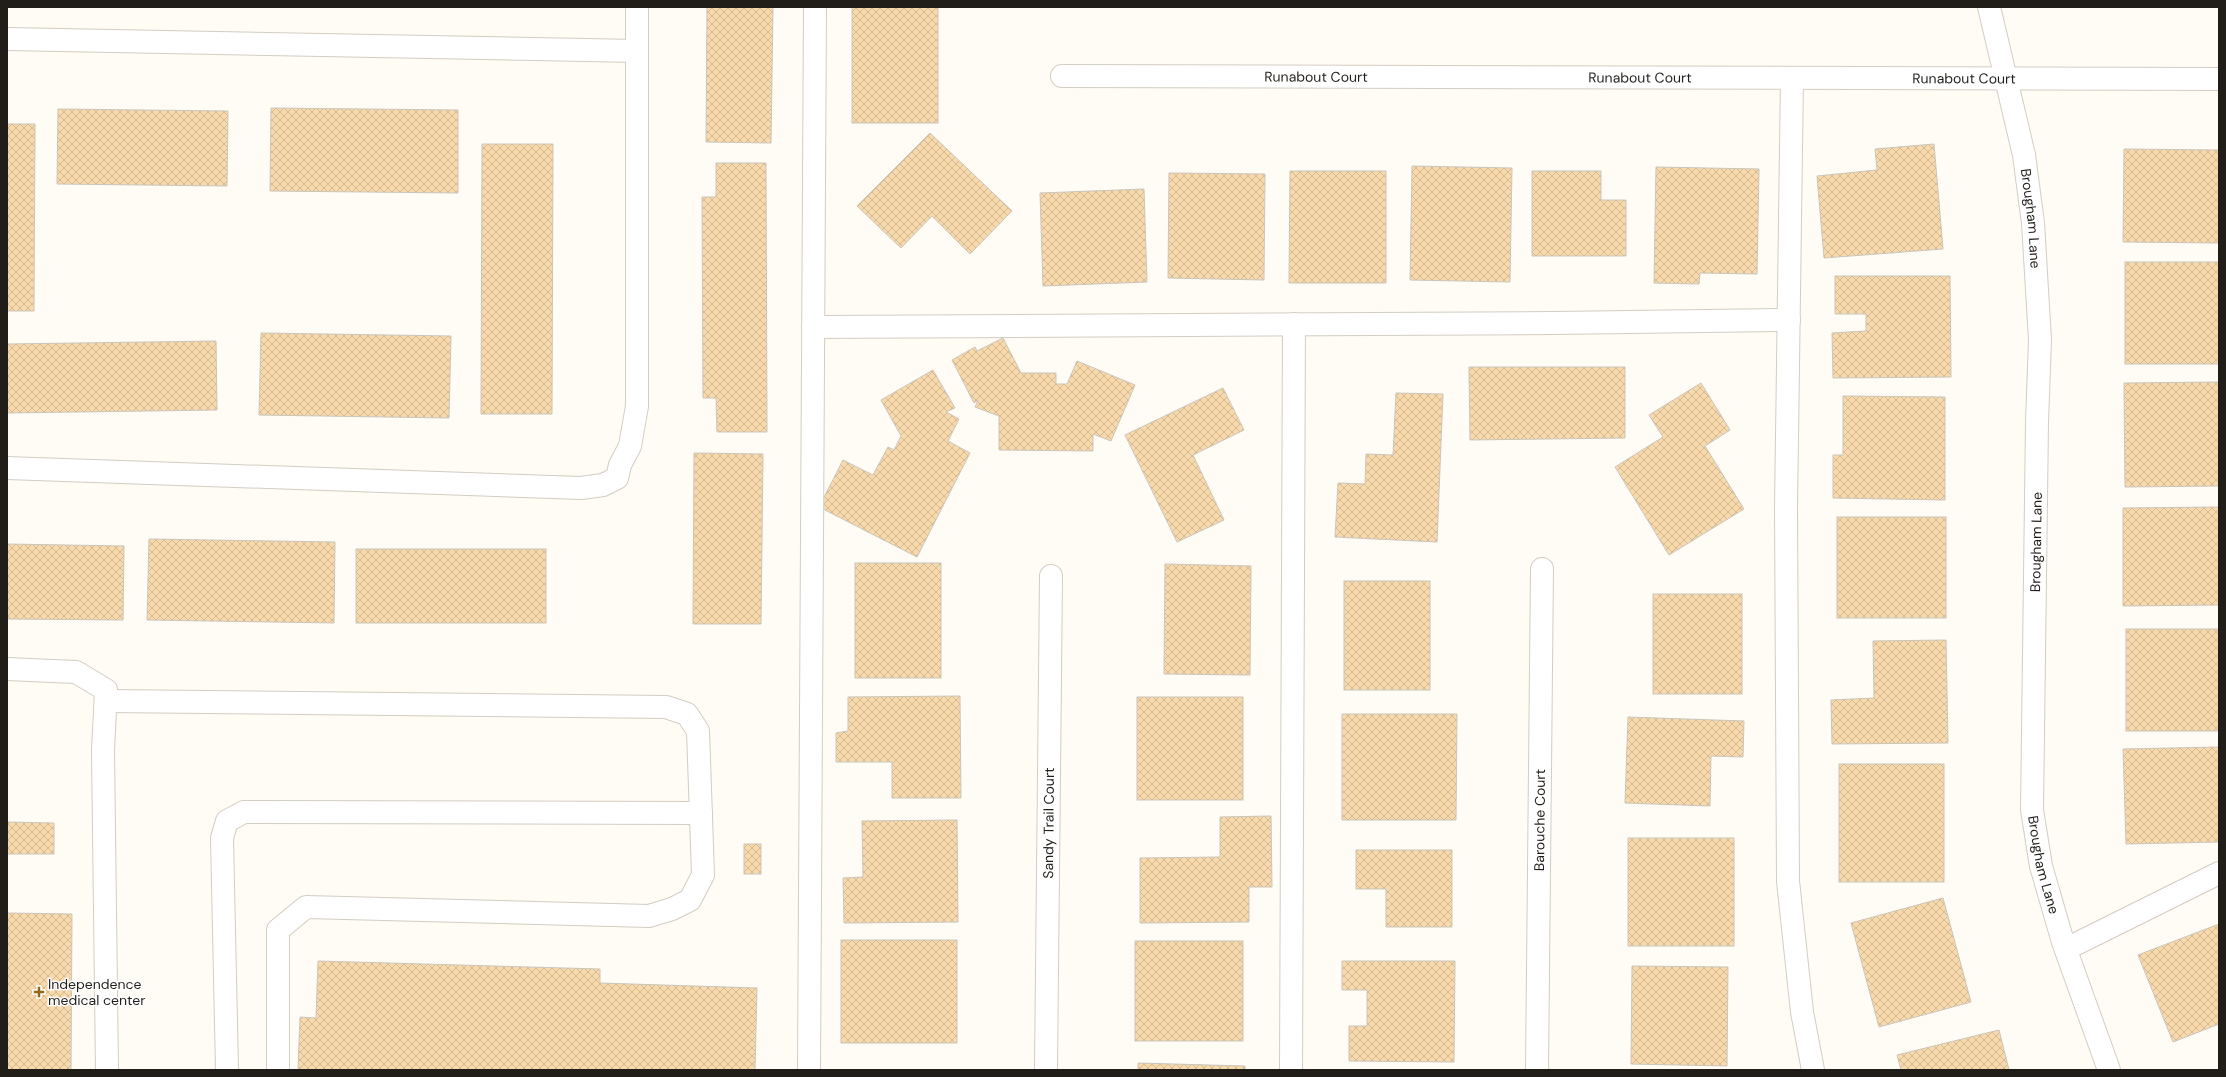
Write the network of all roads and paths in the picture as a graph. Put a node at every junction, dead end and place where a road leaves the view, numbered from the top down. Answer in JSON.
{"nodes":[{"id":1,"x":636,"y":7,"type":"edge"},
{"id":2,"x":815,"y":7,"type":"edge"},
{"id":3,"x":1989,"y":7,"type":"edge"},
{"id":4,"x":7,"y":39,"type":"edge"},
{"id":5,"x":636,"y":51,"type":"junction"},
{"id":6,"x":1062,"y":76,"type":"dead end"},
{"id":7,"x":1792,"y":78,"type":"junction"},
{"id":8,"x":2007,"y":78,"type":"junction"},
{"id":9,"x":2219,"y":79,"type":"edge"},
{"id":10,"x":1789,"y":320,"type":"junction"},
{"id":11,"x":1294,"y":324,"type":"junction"},
{"id":12,"x":813,"y":327,"type":"junction"},
{"id":13,"x":7,"y":468,"type":"edge"},
{"id":14,"x":1542,"y":569,"type":"dead end"},
{"id":15,"x":1051,"y":576,"type":"dead end"},
{"id":16,"x":7,"y":669,"type":"edge"},
{"id":17,"x":106,"y":701,"type":"junction"},
{"id":18,"x":701,"y":813,"type":"junction"},
{"id":19,"x":2219,"y":873,"type":"edge"},
{"id":20,"x":2066,"y":949,"type":"junction"},
{"id":21,"x":108,"y":1070,"type":"edge"},
{"id":22,"x":227,"y":1070,"type":"edge"},
{"id":23,"x":278,"y":1070,"type":"edge"},
{"id":24,"x":809,"y":1070,"type":"edge"},
{"id":25,"x":1046,"y":1070,"type":"edge"},
{"id":26,"x":1291,"y":1070,"type":"edge"},
{"id":27,"x":1537,"y":1070,"type":"edge"},
{"id":28,"x":1813,"y":1070,"type":"edge"},
{"id":29,"x":2109,"y":1070,"type":"edge"}],
"edges":[{"from":1,"to":5,"type":"street"},
{"from":2,"to":12,"type":"street"},
{"from":3,"to":8,"type":"street","name":"Brougham Lane"},
{"from":4,"to":5,"type":"street"},
{"from":5,"to":13,"type":"street"},
{"from":6,"to":7,"type":"street","name":"Runabout Court"},
{"from":7,"to":8,"type":"street","name":"Runabout Court"},
{"from":7,"to":10,"type":"street"},
{"from":8,"to":9,"type":"street","name":"Runabout Court"},
{"from":8,"to":20,"type":"street","name":"Brougham Lane"},
{"from":10,"to":11,"type":"street"},
{"from":10,"to":28,"type":"street"},
{"from":11,"to":12,"type":"street"},
{"from":11,"to":26,"type":"street"},
{"from":12,"to":24,"type":"street"},
{"from":14,"to":27,"type":"street","name":"Barouche Court"},
{"from":15,"to":25,"type":"street","name":"Sandy Trail Court"},
{"from":16,"to":17,"type":"street"},
{"from":17,"to":18,"type":"street"},
{"from":17,"to":21,"type":"street"},
{"from":18,"to":22,"type":"street"},
{"from":18,"to":23,"type":"street"},
{"from":19,"to":20,"type":"street"},
{"from":20,"to":29,"type":"street","name":"Brougham Lane"}]}
